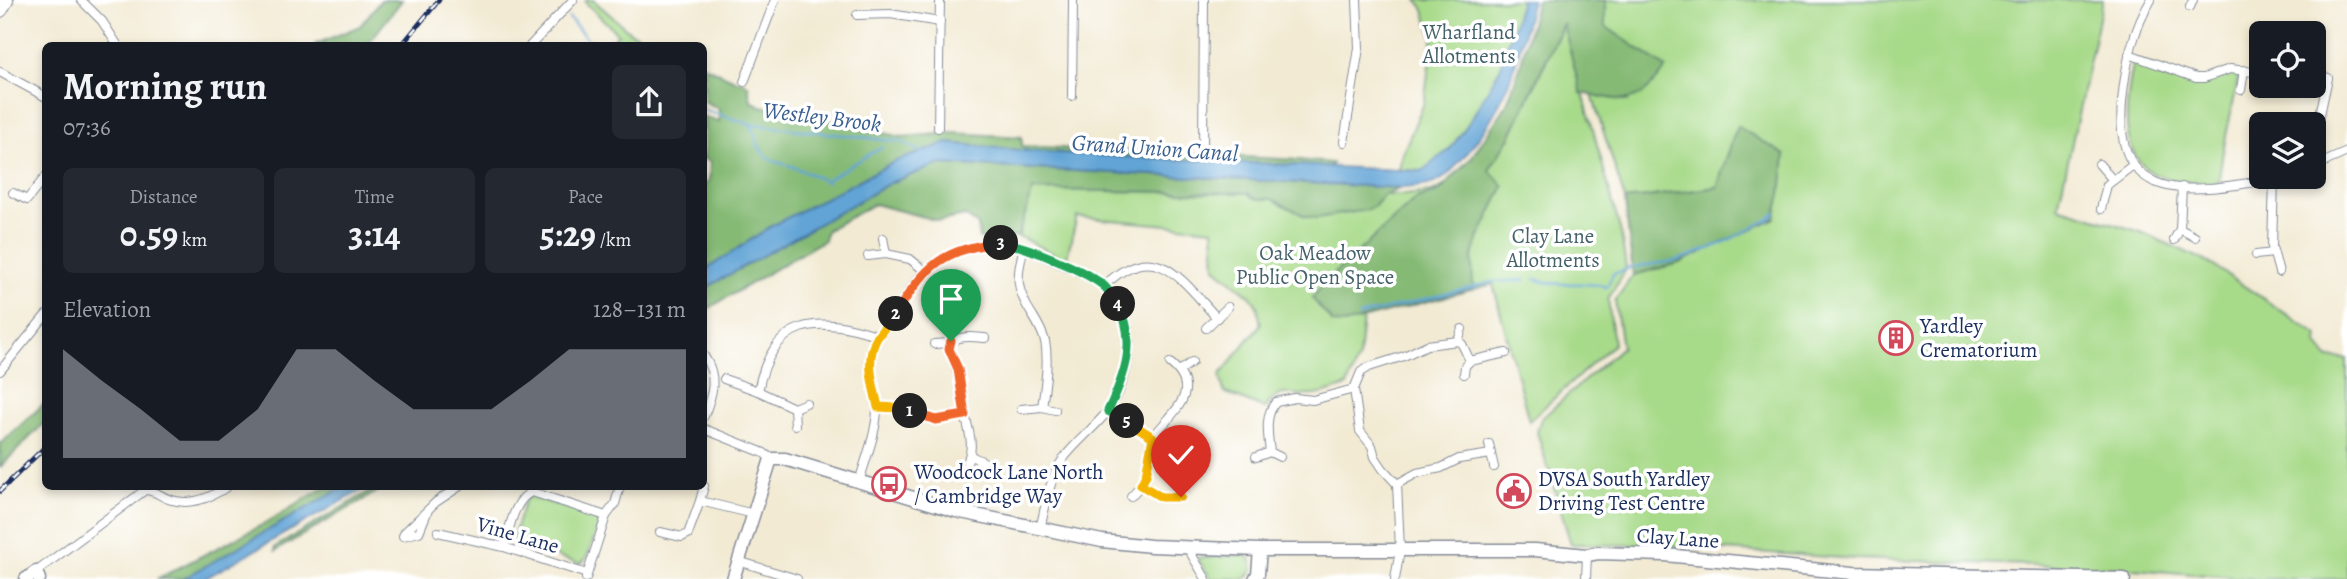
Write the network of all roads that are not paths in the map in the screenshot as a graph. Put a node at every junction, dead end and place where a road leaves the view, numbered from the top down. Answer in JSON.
{"nodes":[{"id":1,"x":5,"y":0,"type":"edge"},
{"id":2,"x":82,"y":0,"type":"edge"},
{"id":3,"x":572,"y":0,"type":"edge"},
{"id":4,"x":775,"y":0,"type":"edge"},
{"id":5,"x":940,"y":0,"type":"edge"},
{"id":6,"x":1073,"y":0,"type":"edge"},
{"id":7,"x":1204,"y":0,"type":"edge"},
{"id":8,"x":1357,"y":0,"type":"edge"},
{"id":9,"x":2151,"y":0,"type":"edge"},
{"id":10,"x":0,"y":9,"type":"edge"},
{"id":11,"x":857,"y":15,"type":"dead end"},
{"id":12,"x":940,"y":22,"type":"junction"},
{"id":13,"x":115,"y":42,"type":"edge"},
{"id":14,"x":534,"y":42,"type":"edge"},
{"id":15,"x":2129,"y":54,"type":"junction"},
{"id":16,"x":2244,"y":70,"type":"junction"},
{"id":17,"x":2249,"y":71,"type":"edge"},
{"id":18,"x":0,"y":72,"type":"edge"},
{"id":19,"x":744,"y":82,"type":"dead end"},
{"id":20,"x":2241,"y":90,"type":"dead end"},
{"id":21,"x":42,"y":95,"type":"edge"},
{"id":22,"x":1072,"y":96,"type":"dead end"},
{"id":23,"x":938,"y":128,"type":"dead end"},
{"id":24,"x":1344,"y":142,"type":"dead end"},
{"id":25,"x":1203,"y":151,"type":"dead end"},
{"id":26,"x":2347,"y":152,"type":"edge"},
{"id":27,"x":2326,"y":161,"type":"edge"},
{"id":28,"x":2099,"y":164,"type":"dead end"},
{"id":29,"x":2133,"y":165,"type":"junction"},
{"id":30,"x":2112,"y":179,"type":"junction"},
{"id":31,"x":42,"y":181,"type":"edge"},
{"id":32,"x":2249,"y":183,"type":"edge"},
{"id":33,"x":2182,"y":187,"type":"junction"},
{"id":34,"x":2274,"y":189,"type":"edge"},
{"id":35,"x":13,"y":193,"type":"dead end"},
{"id":36,"x":2101,"y":209,"type":"dead end"},
{"id":37,"x":2180,"y":229,"type":"junction"},
{"id":38,"x":2195,"y":237,"type":"dead end"},
{"id":39,"x":883,"y":238,"type":"dead end"},
{"id":40,"x":2174,"y":240,"type":"dead end"},
{"id":41,"x":1024,"y":247,"type":"junction"},
{"id":42,"x":886,"y":254,"type":"junction"},
{"id":43,"x":2273,"y":254,"type":"junction"},
{"id":44,"x":2256,"y":255,"type":"dead end"},
{"id":45,"x":868,"y":256,"type":"dead end"},
{"id":46,"x":925,"y":271,"type":"junction"},
{"id":47,"x":2278,"y":272,"type":"dead end"},
{"id":48,"x":1104,"y":286,"type":"junction"},
{"id":49,"x":1228,"y":307,"type":"dead end"},
{"id":50,"x":1217,"y":317,"type":"junction"},
{"id":51,"x":42,"y":320,"type":"edge"},
{"id":52,"x":1206,"y":328,"type":"dead end"},
{"id":53,"x":1462,"y":329,"type":"dead end"},
{"id":54,"x":878,"y":336,"type":"junction"},
{"id":55,"x":985,"y":338,"type":"dead end"},
{"id":56,"x":1458,"y":341,"type":"junction"},
{"id":57,"x":950,"y":343,"type":"junction"},
{"id":58,"x":934,"y":344,"type":"dead end"},
{"id":59,"x":1506,"y":353,"type":"dead end"},
{"id":60,"x":1469,"y":361,"type":"junction"},
{"id":61,"x":707,"y":362,"type":"edge"},
{"id":62,"x":1192,"y":362,"type":"dead end"},
{"id":63,"x":1170,"y":363,"type":"dead end"},
{"id":64,"x":1179,"y":370,"type":"junction"},
{"id":65,"x":0,"y":371,"type":"edge"},
{"id":66,"x":1464,"y":374,"type":"dead end"},
{"id":67,"x":724,"y":379,"type":"dead end"},
{"id":68,"x":1354,"y":388,"type":"junction"},
{"id":69,"x":758,"y":391,"type":"junction"},
{"id":70,"x":806,"y":403,"type":"dead end"},
{"id":71,"x":707,"y":407,"type":"edge"},
{"id":72,"x":878,"y":407,"type":"junction"},
{"id":73,"x":1042,"y":407,"type":"junction"},
{"id":74,"x":794,"y":408,"type":"junction"},
{"id":75,"x":1021,"y":409,"type":"dead end"},
{"id":76,"x":1055,"y":410,"type":"dead end"},
{"id":77,"x":1108,"y":411,"type":"junction"},
{"id":78,"x":965,"y":415,"type":"junction"},
{"id":79,"x":795,"y":425,"type":"dead end"},
{"id":80,"x":707,"y":430,"type":"edge"},
{"id":81,"x":1153,"y":437,"type":"junction"},
{"id":82,"x":1489,"y":443,"type":"dead end"},
{"id":83,"x":1270,"y":452,"type":"junction"},
{"id":84,"x":1491,"y":454,"type":"junction"},
{"id":85,"x":971,"y":456,"type":"junction"},
{"id":86,"x":1256,"y":457,"type":"dead end"},
{"id":87,"x":1280,"y":457,"type":"dead end"},
{"id":88,"x":771,"y":459,"type":"junction"},
{"id":89,"x":984,"y":462,"type":"dead end"},
{"id":90,"x":1494,"y":467,"type":"dead end"},
{"id":91,"x":961,"y":477,"type":"dead end"},
{"id":92,"x":859,"y":482,"type":"junction"},
{"id":93,"x":1141,"y":485,"type":"junction"},
{"id":94,"x":1397,"y":485,"type":"junction"},
{"id":95,"x":143,"y":490,"type":"edge"},
{"id":96,"x":152,"y":490,"type":"edge"},
{"id":97,"x":221,"y":490,"type":"edge"},
{"id":98,"x":455,"y":490,"type":"edge"},
{"id":99,"x":619,"y":490,"type":"edge"},
{"id":100,"x":703,"y":490,"type":"edge"},
{"id":101,"x":1131,"y":496,"type":"dead end"},
{"id":102,"x":1181,"y":497,"type":"dead end"},
{"id":103,"x":700,"y":500,"type":"junction"},
{"id":104,"x":428,"y":510,"type":"dead end"},
{"id":105,"x":754,"y":514,"type":"junction"},
{"id":106,"x":606,"y":516,"type":"junction"},
{"id":107,"x":1040,"y":529,"type":"junction"},
{"id":108,"x":438,"y":532,"type":"dead end"},
{"id":109,"x":660,"y":532,"type":"dead end"},
{"id":110,"x":503,"y":547,"type":"junction"},
{"id":111,"x":1187,"y":548,"type":"junction"},
{"id":112,"x":1260,"y":550,"type":"junction"},
{"id":113,"x":1400,"y":550,"type":"junction"},
{"id":114,"x":1587,"y":555,"type":"junction"},
{"id":115,"x":738,"y":562,"type":"junction"},
{"id":116,"x":34,"y":577,"type":"edge"},
{"id":117,"x":586,"y":577,"type":"edge"},
{"id":118,"x":733,"y":579,"type":"edge"},
{"id":119,"x":797,"y":579,"type":"edge"},
{"id":120,"x":1206,"y":579,"type":"edge"},
{"id":121,"x":1255,"y":579,"type":"edge"},
{"id":122,"x":1395,"y":579,"type":"edge"},
{"id":123,"x":1586,"y":579,"type":"edge"},
{"id":124,"x":2124,"y":579,"type":"edge"}],
"edges":[{"from":1,"to":10,"type":"highway"},
{"from":2,"to":13,"type":"street"},
{"from":3,"to":14,"type":"street"},
{"from":4,"to":19,"type":"street"},
{"from":5,"to":12,"type":"street"},
{"from":6,"to":22,"type":"street"},
{"from":7,"to":25,"type":"street"},
{"from":8,"to":24,"type":"street"},
{"from":9,"to":15,"type":"street"},
{"from":11,"to":12,"type":"street"},
{"from":12,"to":23,"type":"street"},
{"from":15,"to":16,"type":"street"},
{"from":15,"to":29,"type":"street"},
{"from":16,"to":17,"type":"street"},
{"from":16,"to":20,"type":"street"},
{"from":18,"to":21,"type":"street"},
{"from":26,"to":27,"type":"street"},
{"from":28,"to":30,"type":"street"},
{"from":29,"to":30,"type":"street"},
{"from":29,"to":33,"type":"street"},
{"from":30,"to":36,"type":"street"},
{"from":31,"to":35,"type":"street"},
{"from":32,"to":33,"type":"street"},
{"from":33,"to":37,"type":"street"},
{"from":34,"to":43,"type":"street"},
{"from":37,"to":38,"type":"street"},
{"from":37,"to":40,"type":"street"},
{"from":39,"to":42,"type":"street"},
{"from":41,"to":46,"type":"street"},
{"from":41,"to":48,"type":"street"},
{"from":41,"to":73,"type":"street"},
{"from":42,"to":45,"type":"street"},
{"from":42,"to":46,"type":"street"},
{"from":43,"to":44,"type":"street"},
{"from":43,"to":47,"type":"street"},
{"from":46,"to":54,"type":"street"},
{"from":48,"to":50,"type":"street"},
{"from":48,"to":77,"type":"street"},
{"from":49,"to":50,"type":"street"},
{"from":50,"to":52,"type":"street"},
{"from":51,"to":65,"type":"street"},
{"from":53,"to":56,"type":"street"},
{"from":54,"to":69,"type":"street"},
{"from":54,"to":72,"type":"street"},
{"from":55,"to":57,"type":"street"},
{"from":56,"to":60,"type":"street"},
{"from":56,"to":68,"type":"street"},
{"from":57,"to":58,"type":"street"},
{"from":57,"to":78,"type":"street"},
{"from":59,"to":60,"type":"street"},
{"from":60,"to":66,"type":"street"},
{"from":61,"to":71,"type":"street"},
{"from":62,"to":64,"type":"street"},
{"from":63,"to":64,"type":"street"},
{"from":64,"to":81,"type":"street"},
{"from":67,"to":69,"type":"street"},
{"from":68,"to":83,"type":"street"},
{"from":68,"to":94,"type":"street"},
{"from":69,"to":74,"type":"street"},
{"from":70,"to":74,"type":"street"},
{"from":72,"to":78,"type":"street"},
{"from":72,"to":92,"type":"street"},
{"from":73,"to":75,"type":"street"},
{"from":73,"to":76,"type":"street"},
{"from":74,"to":79,"type":"street"},
{"from":77,"to":81,"type":"street"},
{"from":77,"to":107,"type":"street"},
{"from":78,"to":85,"type":"street"},
{"from":80,"to":88,"type":"street"},
{"from":81,"to":93,"type":"street"},
{"from":82,"to":84,"type":"street"},
{"from":83,"to":86,"type":"street"},
{"from":83,"to":87,"type":"street"},
{"from":84,"to":90,"type":"street"},
{"from":84,"to":94,"type":"street"},
{"from":85,"to":89,"type":"street"},
{"from":85,"to":91,"type":"street"},
{"from":88,"to":92,"type":"street","name":"Clay Lane"},
{"from":88,"to":105,"type":"street"},
{"from":92,"to":107,"type":"street","name":"Clay Lane"},
{"from":93,"to":101,"type":"street"},
{"from":93,"to":102,"type":"street"},
{"from":94,"to":113,"type":"street"},
{"from":95,"to":116,"type":"street"},
{"from":96,"to":97,"type":"street"},
{"from":98,"to":104,"type":"street"},
{"from":99,"to":106,"type":"street","name":"Vine Lane"},
{"from":100,"to":103,"type":"street"},
{"from":103,"to":105,"type":"street"},
{"from":103,"to":109,"type":"street"},
{"from":105,"to":115,"type":"street"},
{"from":106,"to":110,"type":"street"},
{"from":106,"to":117,"type":"street","name":"Vine Lane"},
{"from":107,"to":111,"type":"street","name":"Clay Lane"},
{"from":108,"to":110,"type":"street","name":"Vine Lane"},
{"from":110,"to":117,"type":"street","name":"Vine Lane"},
{"from":111,"to":112,"type":"street","name":"Clay Lane"},
{"from":111,"to":120,"type":"street"},
{"from":112,"to":113,"type":"street","name":"Clay Lane"},
{"from":112,"to":121,"type":"street"},
{"from":113,"to":114,"type":"street","name":"Clay Lane"},
{"from":113,"to":122,"type":"street"},
{"from":114,"to":123,"type":"street"},
{"from":114,"to":124,"type":"street","name":"Clay Lane"},
{"from":115,"to":118,"type":"street"},
{"from":115,"to":119,"type":"street"}]}
